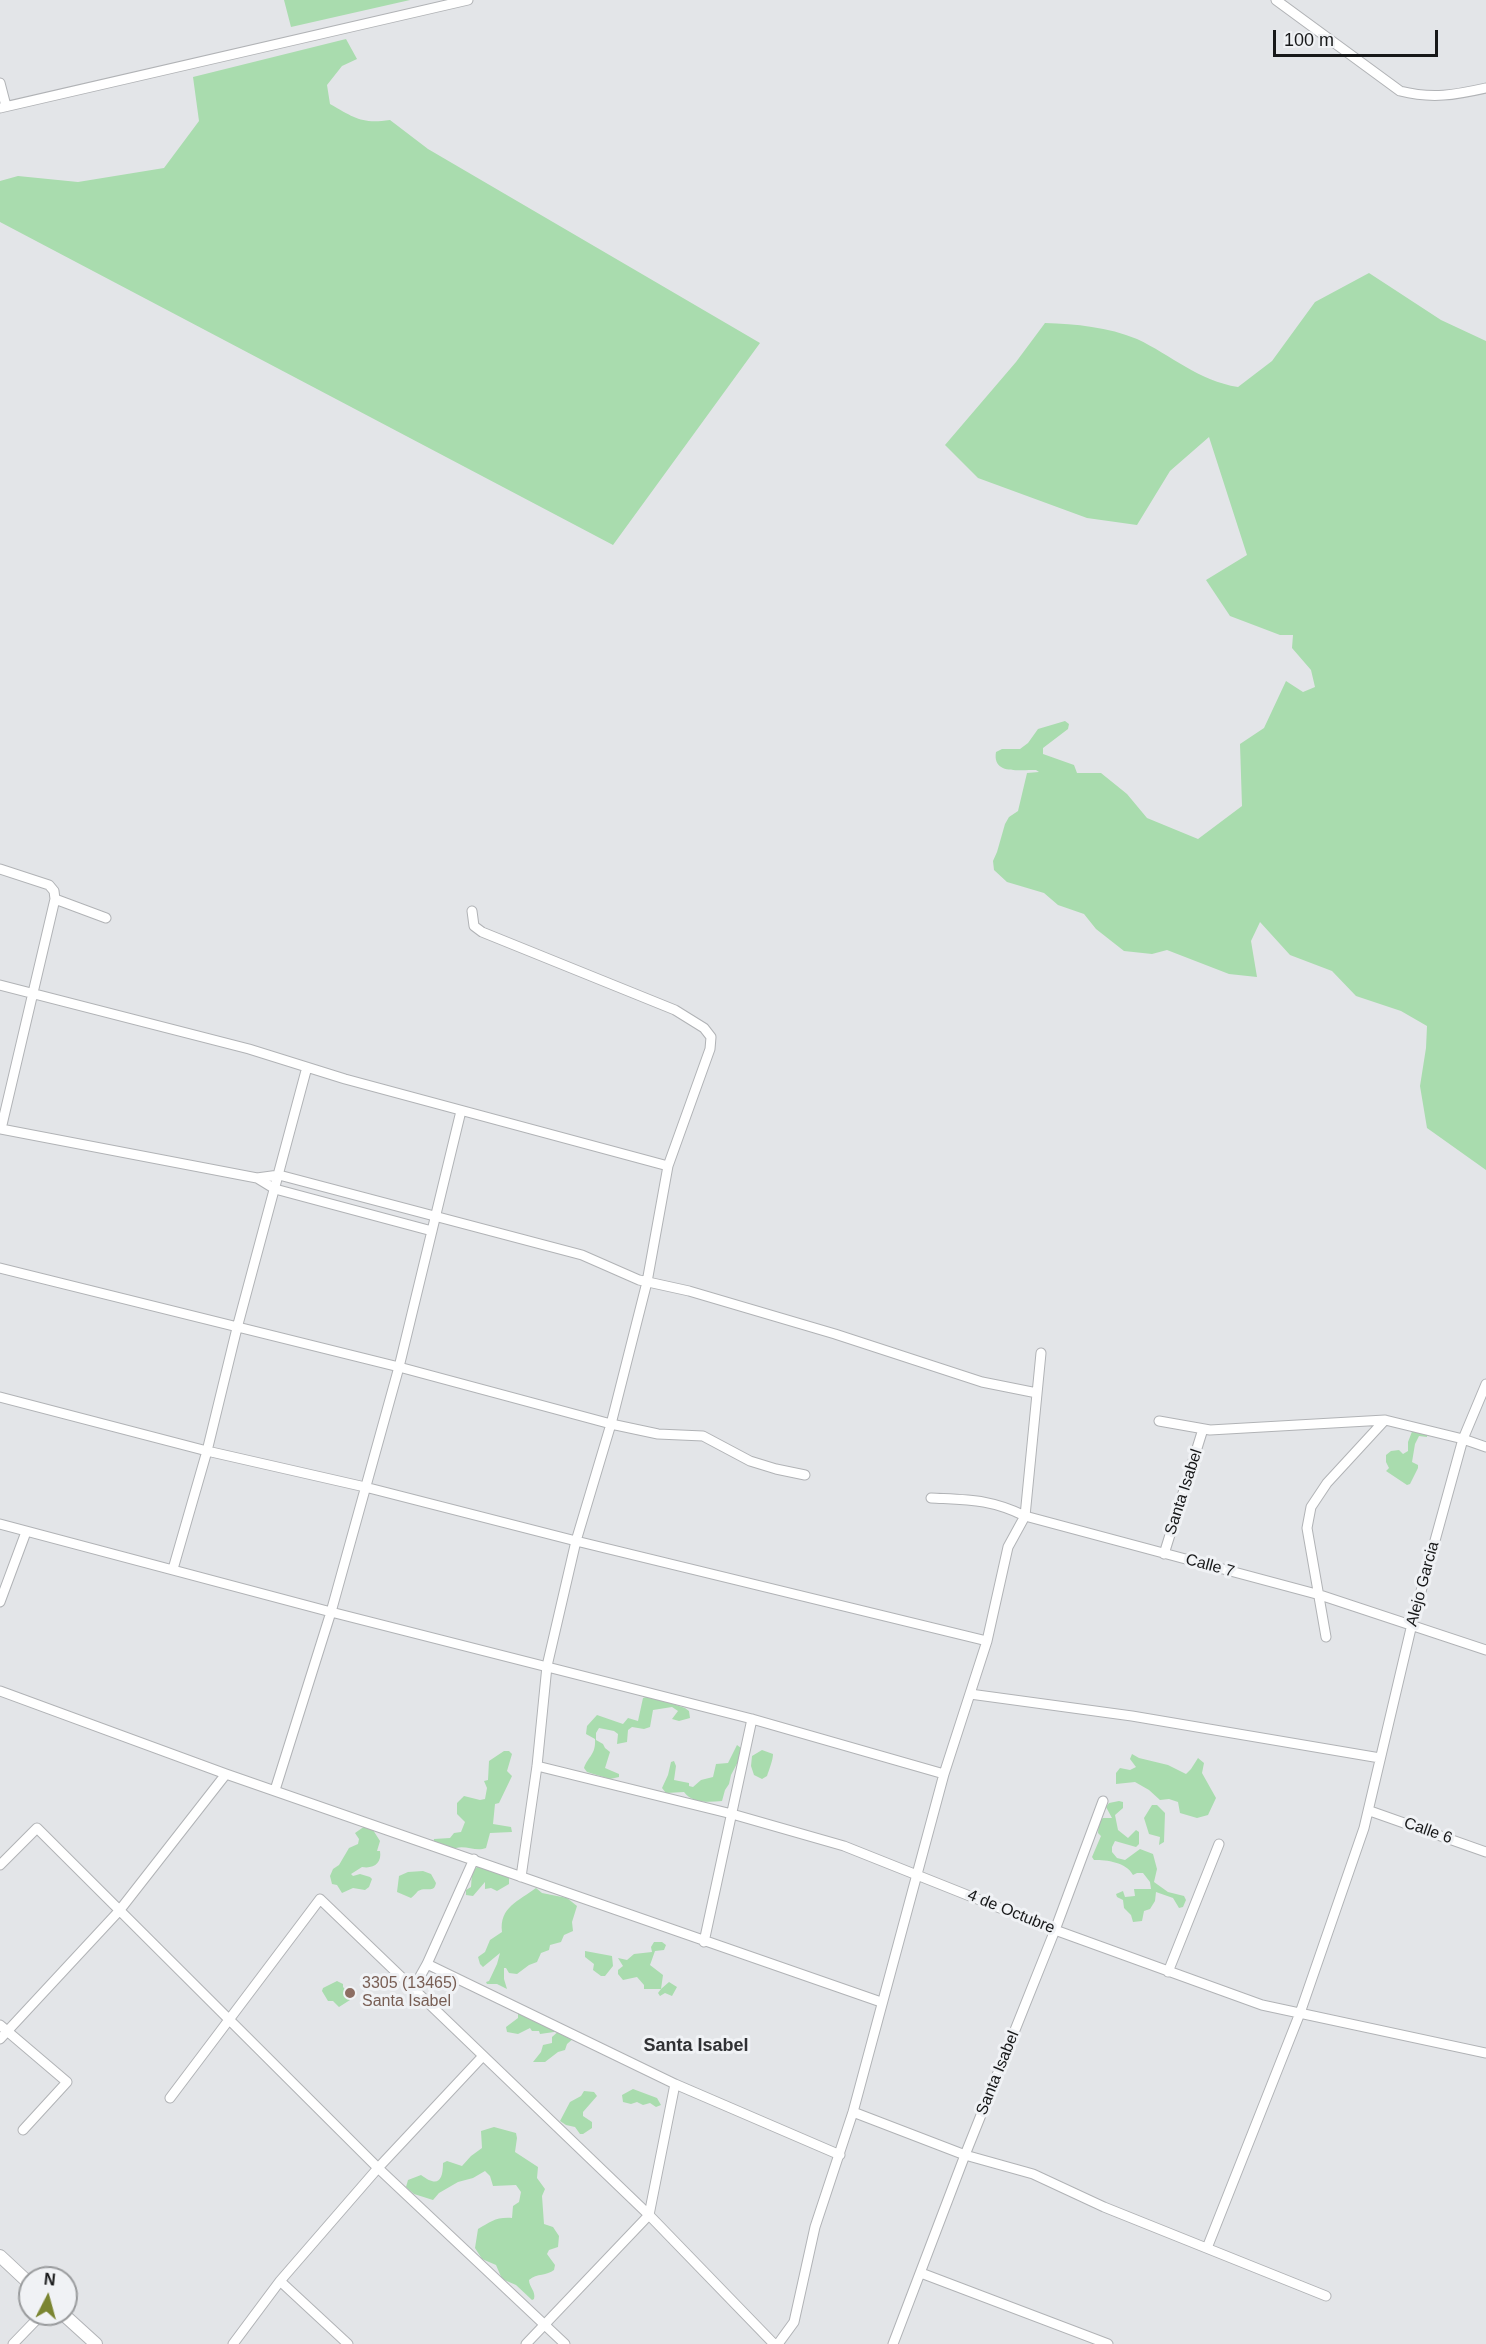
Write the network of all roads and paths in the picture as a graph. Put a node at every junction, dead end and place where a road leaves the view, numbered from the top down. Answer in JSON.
{"nodes":[{"id":1,"x":468,"y":0,"type":"edge"},
{"id":2,"x":1275,"y":0,"type":"edge"},
{"id":3,"x":0,"y":83,"type":"edge"},
{"id":4,"x":1486,"y":88,"type":"edge"},
{"id":5,"x":3,"y":107,"type":"edge"},
{"id":6,"x":0,"y":869,"type":"edge"},
{"id":7,"x":55,"y":899,"type":"junction"},
{"id":8,"x":472,"y":911,"type":"dead end"},
{"id":9,"x":106,"y":918,"type":"dead end"},
{"id":10,"x":0,"y":985,"type":"edge"},
{"id":11,"x":34,"y":993,"type":"junction"},
{"id":12,"x":308,"y":1067,"type":"junction"},
{"id":13,"x":461,"y":1111,"type":"junction"},
{"id":14,"x":0,"y":1130,"type":"edge"},
{"id":15,"x":668,"y":1166,"type":"junction"},
{"id":16,"x":279,"y":1175,"type":"junction"},
{"id":17,"x":257,"y":1178,"type":"junction"},
{"id":18,"x":275,"y":1189,"type":"junction"},
{"id":19,"x":435,"y":1217,"type":"junction"},
{"id":20,"x":432,"y":1231,"type":"junction"},
{"id":21,"x":0,"y":1268,"type":"edge"},
{"id":22,"x":647,"y":1282,"type":"junction"},
{"id":23,"x":237,"y":1328,"type":"junction"},
{"id":24,"x":1041,"y":1353,"type":"dead end"},
{"id":25,"x":399,"y":1367,"type":"junction"},
{"id":26,"x":1486,"y":1384,"type":"edge"},
{"id":27,"x":1037,"y":1393,"type":"junction"},
{"id":28,"x":0,"y":1397,"type":"edge"},
{"id":29,"x":1385,"y":1420,"type":"junction"},
{"id":30,"x":1159,"y":1421,"type":"dead end"},
{"id":31,"x":611,"y":1424,"type":"junction"},
{"id":32,"x":1203,"y":1429,"type":"junction"},
{"id":33,"x":1463,"y":1439,"type":"junction"},
{"id":34,"x":1486,"y":1447,"type":"edge"},
{"id":35,"x":207,"y":1451,"type":"junction"},
{"id":36,"x":805,"y":1474,"type":"dead end"},
{"id":37,"x":365,"y":1487,"type":"junction"},
{"id":38,"x":931,"y":1498,"type":"dead end"},
{"id":39,"x":1025,"y":1516,"type":"junction"},
{"id":40,"x":0,"y":1524,"type":"edge"},
{"id":41,"x":26,"y":1532,"type":"junction"},
{"id":42,"x":576,"y":1541,"type":"junction"},
{"id":43,"x":1164,"y":1554,"type":"junction"},
{"id":44,"x":173,"y":1569,"type":"junction"},
{"id":45,"x":1320,"y":1595,"type":"junction"},
{"id":46,"x":0,"y":1602,"type":"edge"},
{"id":47,"x":331,"y":1612,"type":"junction"},
{"id":48,"x":1412,"y":1624,"type":"junction"},
{"id":49,"x":1326,"y":1637,"type":"dead end"},
{"id":50,"x":987,"y":1641,"type":"junction"},
{"id":51,"x":1486,"y":1650,"type":"edge"},
{"id":52,"x":547,"y":1666,"type":"junction"},
{"id":53,"x":0,"y":1690,"type":"edge"},
{"id":54,"x":970,"y":1694,"type":"junction"},
{"id":55,"x":752,"y":1719,"type":"junction"},
{"id":56,"x":1380,"y":1758,"type":"junction"},
{"id":57,"x":537,"y":1766,"type":"junction"},
{"id":58,"x":226,"y":1774,"type":"junction"},
{"id":59,"x":944,"y":1774,"type":"junction"},
{"id":60,"x":275,"y":1790,"type":"junction"},
{"id":61,"x":1103,"y":1802,"type":"dead end"},
{"id":62,"x":1370,"y":1811,"type":"junction"},
{"id":63,"x":732,"y":1814,"type":"junction"},
{"id":64,"x":1219,"y":1844,"type":"dead end"},
{"id":65,"x":1486,"y":1852,"type":"edge"},
{"id":66,"x":474,"y":1859,"type":"junction"},
{"id":67,"x":0,"y":1865,"type":"edge"},
{"id":68,"x":916,"y":1873,"type":"junction"},
{"id":69,"x":521,"y":1877,"type":"junction"},
{"id":70,"x":119,"y":1911,"type":"junction"},
{"id":71,"x":1055,"y":1930,"type":"junction"},
{"id":72,"x":704,"y":1942,"type":"junction"},
{"id":73,"x":427,"y":1964,"type":"junction"},
{"id":74,"x":1168,"y":1972,"type":"junction"},
{"id":75,"x":413,"y":1989,"type":"junction"},
{"id":76,"x":881,"y":2002,"type":"junction"},
{"id":77,"x":1300,"y":2013,"type":"junction"},
{"id":78,"x":229,"y":2020,"type":"junction"},
{"id":79,"x":2,"y":2032,"type":"edge"},
{"id":80,"x":1486,"y":2053,"type":"edge"},
{"id":81,"x":482,"y":2057,"type":"junction"},
{"id":82,"x":675,"y":2084,"type":"junction"},
{"id":83,"x":170,"y":2098,"type":"dead end"},
{"id":84,"x":853,"y":2112,"type":"junction"},
{"id":85,"x":23,"y":2130,"type":"dead end"},
{"id":86,"x":840,"y":2155,"type":"junction"},
{"id":87,"x":965,"y":2155,"type":"junction"},
{"id":88,"x":378,"y":2169,"type":"junction"},
{"id":89,"x":648,"y":2215,"type":"junction"},
{"id":90,"x":1207,"y":2248,"type":"junction"},
{"id":91,"x":0,"y":2256,"type":"edge"},
{"id":92,"x":921,"y":2272,"type":"junction"},
{"id":93,"x":18,"y":2273,"type":"edge"},
{"id":94,"x":280,"y":2281,"type":"junction"},
{"id":95,"x":1326,"y":2296,"type":"dead end"},
{"id":96,"x":546,"y":2324,"type":"junction"},
{"id":97,"x":30,"y":2326,"type":"edge"},
{"id":98,"x":76,"y":2326,"type":"edge"},
{"id":99,"x":13,"y":2344,"type":"edge"},
{"id":100,"x":96,"y":2344,"type":"edge"},
{"id":101,"x":233,"y":2344,"type":"edge"},
{"id":102,"x":348,"y":2344,"type":"edge"},
{"id":103,"x":526,"y":2344,"type":"edge"},
{"id":104,"x":566,"y":2344,"type":"edge"},
{"id":105,"x":776,"y":2344,"type":"edge"},
{"id":106,"x":893,"y":2344,"type":"edge"},
{"id":107,"x":1108,"y":2344,"type":"edge"}],
"edges":[{"from":1,"to":5,"type":"street"},
{"from":2,"to":4,"type":"street"},
{"from":3,"to":5,"type":"street"},
{"from":6,"to":7,"type":"street"},
{"from":7,"to":9,"type":"street"},
{"from":7,"to":11,"type":"street"},
{"from":8,"to":15,"type":"street"},
{"from":10,"to":11,"type":"street"},
{"from":11,"to":12,"type":"street"},
{"from":11,"to":14,"type":"street"},
{"from":12,"to":13,"type":"street"},
{"from":12,"to":16,"type":"street"},
{"from":13,"to":15,"type":"street"},
{"from":13,"to":19,"type":"street"},
{"from":14,"to":17,"type":"street"},
{"from":15,"to":22,"type":"street"},
{"from":16,"to":17,"type":"street"},
{"from":16,"to":18,"type":"street"},
{"from":16,"to":19,"type":"street"},
{"from":17,"to":18,"type":"street"},
{"from":18,"to":20,"type":"street"},
{"from":18,"to":23,"type":"street"},
{"from":19,"to":20,"type":"street"},
{"from":19,"to":22,"type":"street"},
{"from":20,"to":25,"type":"street"},
{"from":21,"to":23,"type":"street"},
{"from":22,"to":27,"type":"street"},
{"from":22,"to":31,"type":"street"},
{"from":23,"to":25,"type":"street"},
{"from":23,"to":35,"type":"street"},
{"from":24,"to":27,"type":"street"},
{"from":25,"to":31,"type":"street"},
{"from":25,"to":37,"type":"street"},
{"from":26,"to":33,"type":"street","name":"Alejo Garcia"},
{"from":27,"to":39,"type":"street"},
{"from":28,"to":35,"type":"street"},
{"from":29,"to":32,"type":"street"},
{"from":29,"to":33,"type":"street"},
{"from":29,"to":45,"type":"street"},
{"from":30,"to":32,"type":"street"},
{"from":31,"to":36,"type":"street"},
{"from":31,"to":42,"type":"street"},
{"from":32,"to":43,"type":"street","name":"Santa Isabel"},
{"from":33,"to":34,"type":"street"},
{"from":33,"to":48,"type":"street","name":"Alejo Garcia"},
{"from":35,"to":37,"type":"street"},
{"from":35,"to":44,"type":"street"},
{"from":37,"to":42,"type":"street"},
{"from":37,"to":47,"type":"street"},
{"from":38,"to":39,"type":"street","name":"Calle 7"},
{"from":39,"to":43,"type":"street","name":"Calle 7"},
{"from":39,"to":50,"type":"street"},
{"from":40,"to":41,"type":"street"},
{"from":41,"to":44,"type":"street"},
{"from":41,"to":46,"type":"street"},
{"from":42,"to":50,"type":"street"},
{"from":42,"to":52,"type":"street"},
{"from":43,"to":45,"type":"street","name":"Calle 7"},
{"from":44,"to":47,"type":"street"},
{"from":45,"to":48,"type":"street","name":"Calle 7"},
{"from":45,"to":49,"type":"street"},
{"from":47,"to":52,"type":"street"},
{"from":47,"to":60,"type":"street"},
{"from":48,"to":51,"type":"street","name":"Calle 7"},
{"from":48,"to":56,"type":"street","name":"Alejo Garcia"},
{"from":50,"to":54,"type":"street"},
{"from":52,"to":55,"type":"street"},
{"from":52,"to":57,"type":"street"},
{"from":53,"to":58,"type":"street"},
{"from":54,"to":56,"type":"street"},
{"from":54,"to":59,"type":"street"},
{"from":55,"to":59,"type":"street"},
{"from":55,"to":63,"type":"street"},
{"from":56,"to":62,"type":"street","name":"Alejo Garcia"},
{"from":57,"to":63,"type":"street","name":"4 de Octubre"},
{"from":57,"to":69,"type":"street"},
{"from":58,"to":60,"type":"street"},
{"from":58,"to":70,"type":"street"},
{"from":59,"to":68,"type":"street"},
{"from":60,"to":66,"type":"street"},
{"from":61,"to":71,"type":"street","name":"Santa Isabel"},
{"from":62,"to":65,"type":"street","name":"Calle 6"},
{"from":62,"to":77,"type":"street","name":"Alejo Garcia"},
{"from":63,"to":68,"type":"street","name":"4 de Octubre"},
{"from":63,"to":72,"type":"street"},
{"from":64,"to":74,"type":"street"},
{"from":66,"to":69,"type":"street"},
{"from":66,"to":73,"type":"street"},
{"from":67,"to":70,"type":"street"},
{"from":68,"to":71,"type":"street","name":"4 de Octubre"},
{"from":68,"to":76,"type":"street"},
{"from":69,"to":72,"type":"street"},
{"from":70,"to":78,"type":"street"},
{"from":70,"to":79,"type":"street"},
{"from":71,"to":74,"type":"street","name":"4 de Octubre"},
{"from":71,"to":87,"type":"street","name":"Santa Isabel"},
{"from":72,"to":76,"type":"street"},
{"from":73,"to":75,"type":"street"},
{"from":73,"to":82,"type":"street"},
{"from":74,"to":77,"type":"street","name":"4 de Octubre"},
{"from":75,"to":78,"type":"street"},
{"from":75,"to":81,"type":"street"},
{"from":76,"to":84,"type":"street"},
{"from":77,"to":80,"type":"street","name":"4 de Octubre"},
{"from":77,"to":90,"type":"street","name":"Alejo Garcia"},
{"from":78,"to":83,"type":"street"},
{"from":78,"to":88,"type":"street"},
{"from":79,"to":85,"type":"street"},
{"from":81,"to":88,"type":"street"},
{"from":81,"to":89,"type":"street"},
{"from":82,"to":86,"type":"street"},
{"from":82,"to":89,"type":"street"},
{"from":84,"to":86,"type":"street"},
{"from":84,"to":87,"type":"street"},
{"from":86,"to":105,"type":"street"},
{"from":87,"to":90,"type":"street"},
{"from":87,"to":92,"type":"street","name":"Santa Isabel"},
{"from":88,"to":94,"type":"street"},
{"from":88,"to":96,"type":"street"},
{"from":89,"to":96,"type":"street"},
{"from":89,"to":105,"type":"street"},
{"from":90,"to":95,"type":"street"},
{"from":91,"to":93,"type":"street"},
{"from":92,"to":106,"type":"street","name":"Santa Isabel"},
{"from":92,"to":107,"type":"street"},
{"from":94,"to":101,"type":"street"},
{"from":94,"to":102,"type":"street"},
{"from":96,"to":103,"type":"street"},
{"from":96,"to":104,"type":"street"},
{"from":97,"to":99,"type":"street"},
{"from":98,"to":100,"type":"street"}]}
